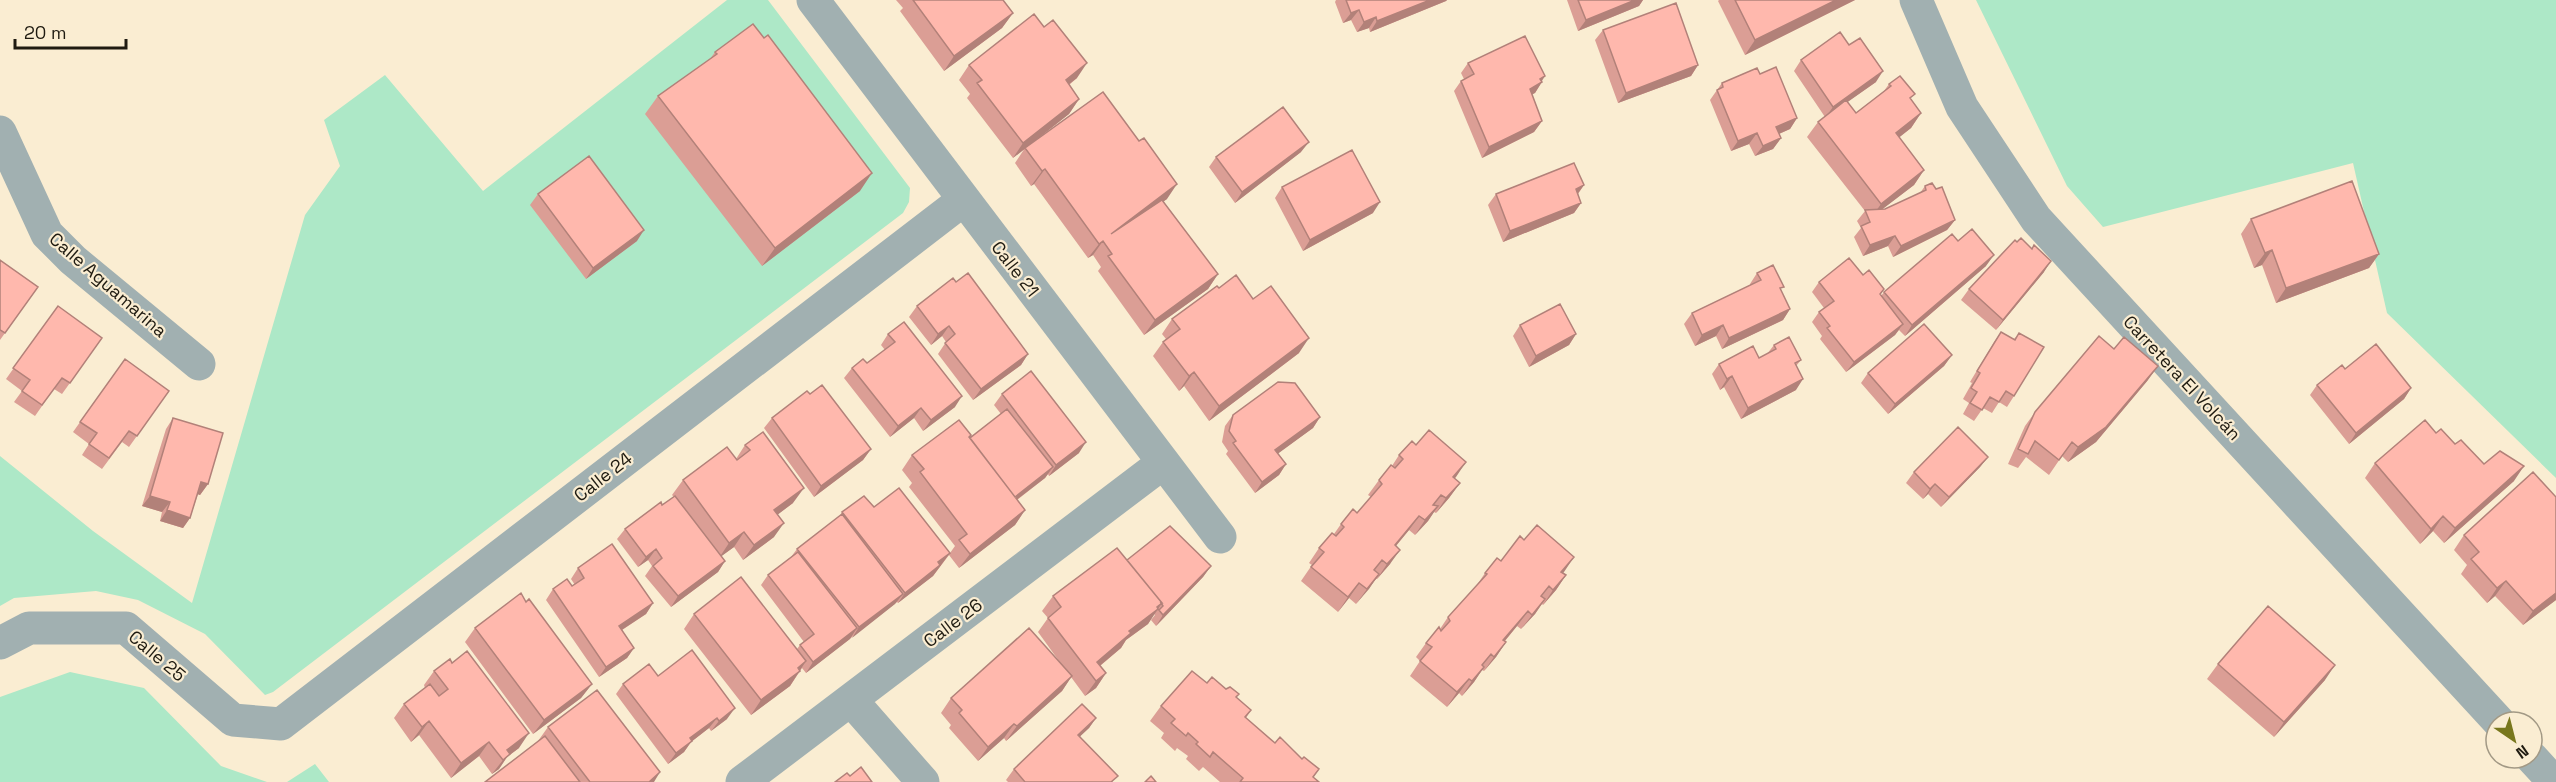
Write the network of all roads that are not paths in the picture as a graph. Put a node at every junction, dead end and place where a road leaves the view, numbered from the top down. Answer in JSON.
{"nodes":[{"id":1,"x":813,"y":0,"type":"edge"},
{"id":2,"x":1916,"y":0,"type":"edge"},
{"id":3,"x":0,"y":132,"type":"edge"},
{"id":4,"x":14,"y":195,"type":"edge"},
{"id":5,"x":962,"y":201,"type":"junction"},
{"id":6,"x":199,"y":363,"type":"dead end"},
{"id":7,"x":1163,"y":463,"type":"junction"},
{"id":8,"x":1220,"y":537,"type":"dead end"},
{"id":9,"x":0,"y":643,"type":"edge"},
{"id":10,"x":851,"y":700,"type":"junction"},
{"id":11,"x":2488,"y":710,"type":"edge"},
{"id":12,"x":233,"y":720,"type":"joint"},
{"id":13,"x":2543,"y":770,"type":"edge"},
{"id":14,"x":742,"y":782,"type":"edge"},
{"id":15,"x":923,"y":782,"type":"edge"},
{"id":16,"x":2554,"y":782,"type":"edge"}],
"edges":[{"from":1,"to":5,"type":"street","name":"Calle 21"},
{"from":2,"to":11,"type":"street","name":"Carretera El Volcán"},
{"from":3,"to":4,"type":"street","name":"Calle Aguamarina"},
{"from":4,"to":6,"type":"street","name":"Calle Aguamarina"},
{"from":5,"to":7,"type":"street","name":"Calle 21"},
{"from":5,"to":12,"type":"street","name":"Calle 24"},
{"from":7,"to":8,"type":"street","name":"Calle 21"},
{"from":7,"to":10,"type":"street","name":"Calle 26"},
{"from":9,"to":12,"type":"street","name":"Calle 25"},
{"from":10,"to":14,"type":"street","name":"Calle 26"},
{"from":10,"to":15,"type":"street"},
{"from":13,"to":16,"type":"street"}]}
